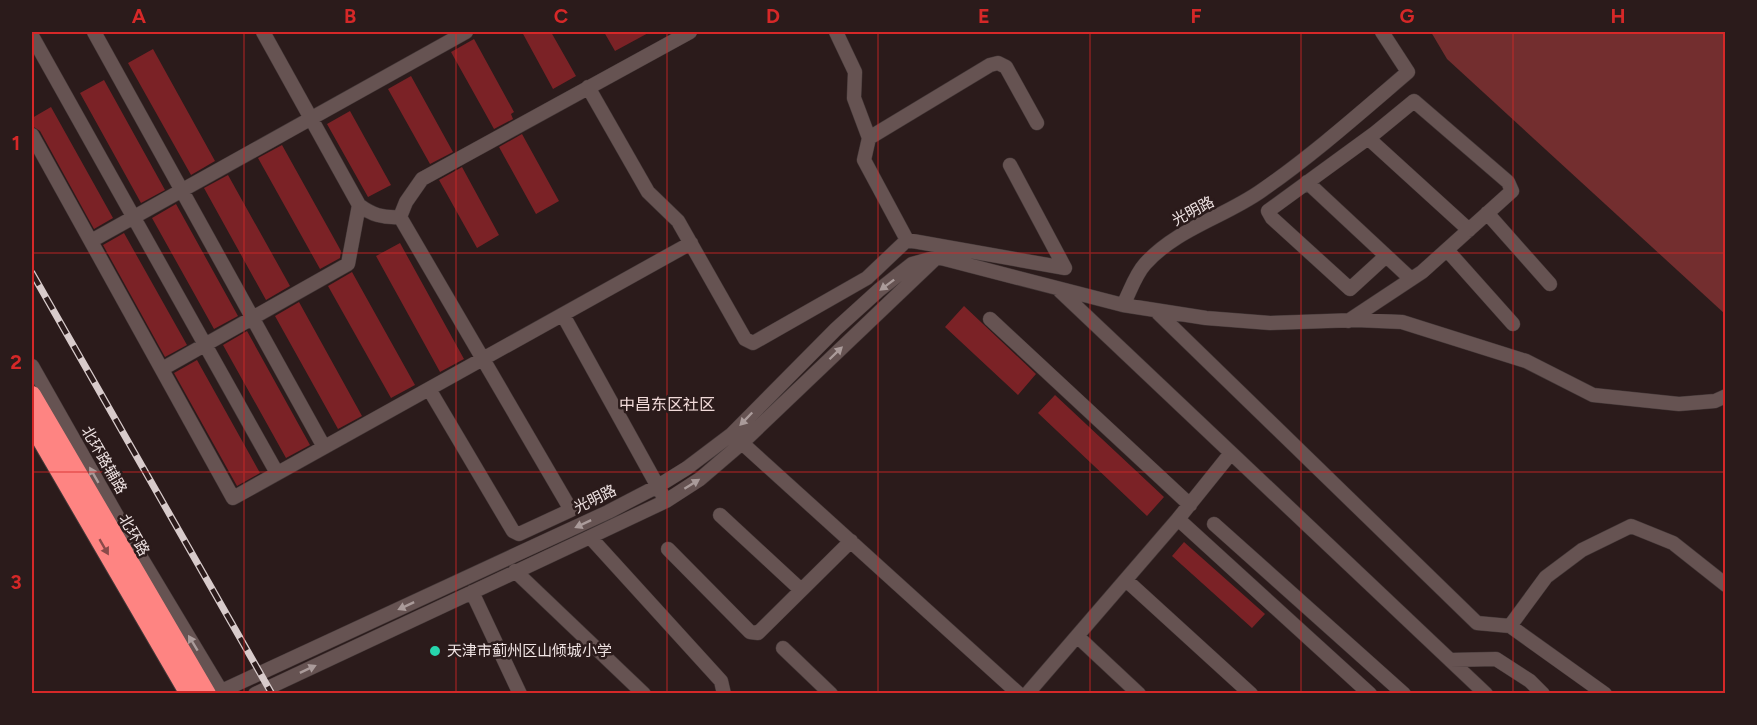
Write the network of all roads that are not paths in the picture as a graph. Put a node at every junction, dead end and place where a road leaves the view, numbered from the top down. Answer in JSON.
{"nodes":[{"id":1,"x":94,"y":32,"type":"edge"},
{"id":2,"x":263,"y":32,"type":"edge"},
{"id":3,"x":466,"y":32,"type":"edge"},
{"id":4,"x":690,"y":32,"type":"edge"},
{"id":5,"x":836,"y":32,"type":"edge"},
{"id":6,"x":1382,"y":32,"type":"edge"},
{"id":7,"x":32,"y":36,"type":"edge"},
{"id":8,"x":588,"y":87,"type":"junction"},
{"id":9,"x":311,"y":118,"type":"junction"},
{"id":10,"x":1037,"y":123,"type":"dead end"},
{"id":11,"x":32,"y":135,"type":"edge"},
{"id":12,"x":869,"y":138,"type":"junction"},
{"id":13,"x":1368,"y":138,"type":"junction"},
{"id":14,"x":1010,"y":165,"type":"dead end"},
{"id":15,"x":1307,"y":183,"type":"junction"},
{"id":16,"x":182,"y":191,"type":"junction"},
{"id":17,"x":359,"y":205,"type":"junction"},
{"id":18,"x":1487,"y":213,"type":"junction"},
{"id":19,"x":400,"y":217,"type":"junction"},
{"id":20,"x":134,"y":218,"type":"junction"},
{"id":21,"x":1469,"y":230,"type":"junction"},
{"id":22,"x":907,"y":240,"type":"junction"},
{"id":23,"x":91,"y":241,"type":"junction"},
{"id":24,"x":690,"y":243,"type":"junction"},
{"id":25,"x":1447,"y":250,"type":"junction"},
{"id":26,"x":1386,"y":256,"type":"junction"},
{"id":27,"x":937,"y":257,"type":"junction"},
{"id":28,"x":1411,"y":279,"type":"junction"},
{"id":29,"x":1550,"y":284,"type":"dead end"},
{"id":30,"x":1059,"y":290,"type":"junction"},
{"id":31,"x":1123,"y":305,"type":"junction"},
{"id":32,"x":1155,"y":310,"type":"junction"},
{"id":33,"x":563,"y":315,"type":"junction"},
{"id":34,"x":253,"y":318,"type":"junction"},
{"id":35,"x":990,"y":319,"type":"dead end"},
{"id":36,"x":1348,"y":321,"type":"junction"},
{"id":37,"x":1513,"y":324,"type":"dead end"},
{"id":38,"x":205,"y":345,"type":"junction"},
{"id":39,"x":484,"y":358,"type":"junction"},
{"id":40,"x":32,"y":366,"type":"edge"},
{"id":41,"x":162,"y":369,"type":"junction"},
{"id":42,"x":429,"y":389,"type":"junction"},
{"id":43,"x":32,"y":395,"type":"edge"},
{"id":44,"x":1725,"y":396,"type":"edge"},
{"id":45,"x":32,"y":424,"type":"edge"},
{"id":46,"x":742,"y":443,"type":"junction"},
{"id":47,"x":324,"y":447,"type":"junction"},
{"id":48,"x":1231,"y":453,"type":"junction"},
{"id":49,"x":277,"y":473,"type":"junction"},
{"id":50,"x":658,"y":486,"type":"junction"},
{"id":51,"x":666,"y":501,"type":"junction"},
{"id":52,"x":1190,"y":505,"type":"junction"},
{"id":53,"x":720,"y":515,"type":"dead end"},
{"id":54,"x":1179,"y":519,"type":"junction"},
{"id":55,"x":1215,"y":524,"type":"dead end"},
{"id":56,"x":590,"y":537,"type":"junction"},
{"id":57,"x":851,"y":541,"type":"junction"},
{"id":58,"x":668,"y":549,"type":"dead end"},
{"id":59,"x":515,"y":571,"type":"junction"},
{"id":60,"x":1126,"y":580,"type":"junction"},
{"id":61,"x":1725,"y":585,"type":"edge"},
{"id":62,"x":801,"y":590,"type":"junction"},
{"id":63,"x":472,"y":592,"type":"junction"},
{"id":64,"x":1510,"y":626,"type":"junction"},
{"id":65,"x":1077,"y":636,"type":"junction"},
{"id":66,"x":783,"y":648,"type":"dead end"},
{"id":67,"x":1450,"y":660,"type":"junction"},
{"id":68,"x":1014,"y":692,"type":"edge"},
{"id":69,"x":189,"y":693,"type":"edge"},
{"id":70,"x":217,"y":693,"type":"edge"},
{"id":71,"x":255,"y":693,"type":"edge"},
{"id":72,"x":520,"y":693,"type":"edge"},
{"id":73,"x":644,"y":693,"type":"edge"},
{"id":74,"x":724,"y":693,"type":"edge"},
{"id":75,"x":831,"y":693,"type":"edge"},
{"id":76,"x":1027,"y":693,"type":"edge"},
{"id":77,"x":1139,"y":693,"type":"edge"},
{"id":78,"x":1251,"y":693,"type":"edge"},
{"id":79,"x":1370,"y":693,"type":"edge"},
{"id":80,"x":1404,"y":693,"type":"edge"},
{"id":81,"x":1486,"y":693,"type":"edge"},
{"id":82,"x":1543,"y":693,"type":"edge"},
{"id":83,"x":1605,"y":693,"type":"edge"}],
"edges":[{"from":1,"to":16,"type":"street"},
{"from":2,"to":9,"type":"street"},
{"from":3,"to":9,"type":"street"},
{"from":4,"to":8,"type":"street"},
{"from":5,"to":12,"type":"street"},
{"from":6,"to":31,"type":"street","name":"光明路"},
{"from":7,"to":20,"type":"street"},
{"from":8,"to":19,"type":"street"},
{"from":8,"to":24,"type":"street"},
{"from":9,"to":16,"type":"street"},
{"from":9,"to":17,"type":"street"},
{"from":10,"to":12,"type":"street"},
{"from":11,"to":23,"type":"street"},
{"from":12,"to":22,"type":"street"},
{"from":13,"to":15,"type":"street"},
{"from":13,"to":18,"type":"street"},
{"from":13,"to":21,"type":"street"},
{"from":14,"to":22,"type":"street"},
{"from":15,"to":26,"type":"street"},
{"from":15,"to":26,"type":"street"},
{"from":16,"to":20,"type":"street"},
{"from":16,"to":34,"type":"street"},
{"from":17,"to":19,"type":"street"},
{"from":17,"to":34,"type":"street"},
{"from":18,"to":21,"type":"street"},
{"from":18,"to":29,"type":"street"},
{"from":19,"to":39,"type":"street"},
{"from":20,"to":23,"type":"street"},
{"from":20,"to":38,"type":"street"},
{"from":21,"to":25,"type":"street"},
{"from":22,"to":24,"type":"street"},
{"from":23,"to":41,"type":"street"},
{"from":24,"to":33,"type":"street"},
{"from":25,"to":28,"type":"street"},
{"from":25,"to":37,"type":"street"},
{"from":26,"to":28,"type":"street"},
{"from":27,"to":30,"type":"street"},
{"from":46,"to":27,"type":"street","one_way":true},
{"from":27,"to":50,"type":"street","name":"光明路","one_way":true},
{"from":28,"to":36,"type":"street"},
{"from":30,"to":31,"type":"street"},
{"from":30,"to":48,"type":"street"},
{"from":31,"to":32,"type":"street"},
{"from":32,"to":36,"type":"street"},
{"from":32,"to":64,"type":"street"},
{"from":33,"to":39,"type":"street"},
{"from":33,"to":50,"type":"street"},
{"from":34,"to":38,"type":"street"},
{"from":34,"to":47,"type":"street"},
{"from":35,"to":52,"type":"street"},
{"from":36,"to":44,"type":"street"},
{"from":38,"to":41,"type":"street"},
{"from":38,"to":49,"type":"street"},
{"from":39,"to":42,"type":"street"},
{"from":39,"to":42,"type":"street"},
{"from":70,"to":40,"type":"street","name":"北环路辅路","one_way":true},
{"from":41,"to":49,"type":"street"},
{"from":42,"to":47,"type":"street"},
{"from":43,"to":70,"type":"highway","name":"北环路"},
{"from":45,"to":69,"type":"highway","one_way":true},
{"from":51,"to":46,"type":"street","one_way":true},
{"from":46,"to":57,"type":"street"},
{"from":47,"to":49,"type":"street"},
{"from":48,"to":52,"type":"street"},
{"from":48,"to":67,"type":"street"},
{"from":50,"to":51,"type":"street"},
{"from":50,"to":70,"type":"street","name":"光明路","one_way":true},
{"from":51,"to":56,"type":"street"},
{"from":52,"to":54,"type":"street"},
{"from":53,"to":62,"type":"street"},
{"from":54,"to":60,"type":"street"},
{"from":54,"to":79,"type":"street"},
{"from":55,"to":80,"type":"street"},
{"from":56,"to":59,"type":"street"},
{"from":56,"to":74,"type":"street"},
{"from":57,"to":62,"type":"street"},
{"from":57,"to":68,"type":"street"},
{"from":58,"to":62,"type":"street"},
{"from":59,"to":63,"type":"street"},
{"from":59,"to":73,"type":"street"},
{"from":60,"to":65,"type":"street"},
{"from":60,"to":78,"type":"street"},
{"from":61,"to":64,"type":"street"},
{"from":71,"to":63,"type":"street","one_way":true},
{"from":63,"to":72,"type":"street"},
{"from":64,"to":83,"type":"street"},
{"from":65,"to":76,"type":"street"},
{"from":65,"to":77,"type":"street"},
{"from":66,"to":75,"type":"street"},
{"from":67,"to":81,"type":"street"},
{"from":67,"to":82,"type":"street"}]}
